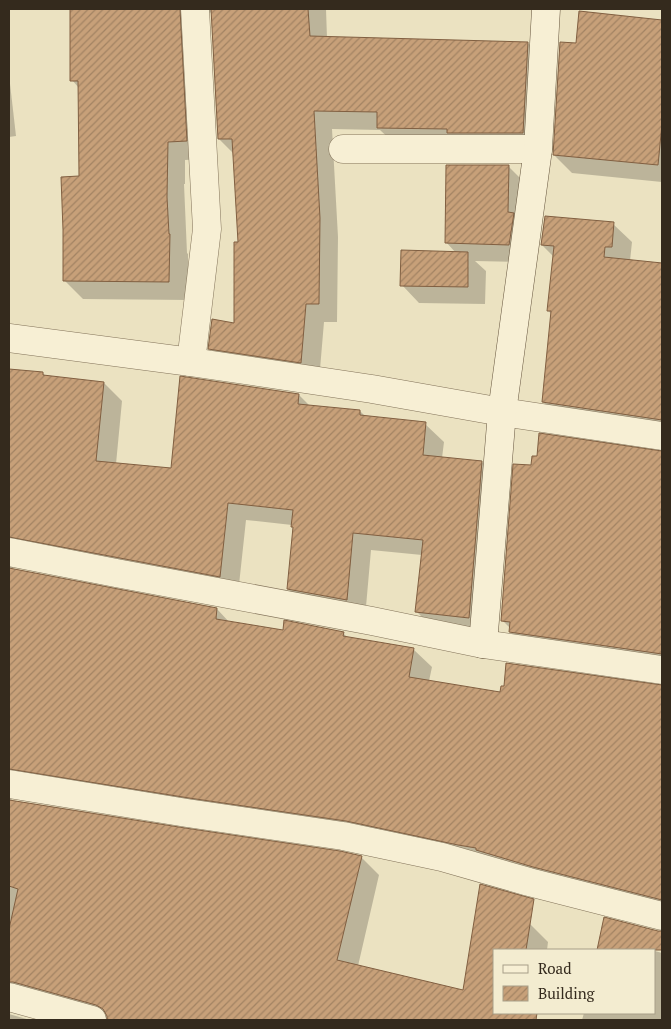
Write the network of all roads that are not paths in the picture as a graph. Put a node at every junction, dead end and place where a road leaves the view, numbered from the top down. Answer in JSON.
{"nodes":[{"id":1,"x":195,"y":9,"type":"edge"},
{"id":2,"x":546,"y":9,"type":"edge"},
{"id":3,"x":343,"y":149,"type":"dead end"},
{"id":4,"x":538,"y":149,"type":"junction"},
{"id":5,"x":9,"y":338,"type":"edge"},
{"id":6,"x":191,"y":362,"type":"junction"},
{"id":7,"x":502,"y":412,"type":"junction"},
{"id":8,"x":662,"y":436,"type":"edge"},
{"id":9,"x":9,"y":552,"type":"edge"},
{"id":10,"x":483,"y":644,"type":"junction"},
{"id":11,"x":662,"y":670,"type":"edge"},
{"id":12,"x":9,"y":784,"type":"edge"},
{"id":13,"x":662,"y":916,"type":"edge"},
{"id":14,"x":9,"y":998,"type":"edge"},
{"id":15,"x":92,"y":1020,"type":"edge"}],
"edges":[{"from":1,"to":6,"type":"street"},
{"from":2,"to":4,"type":"street"},
{"from":3,"to":4,"type":"street"},
{"from":4,"to":7,"type":"street"},
{"from":5,"to":6,"type":"street"},
{"from":6,"to":7,"type":"street"},
{"from":7,"to":8,"type":"street"},
{"from":7,"to":10,"type":"street"},
{"from":9,"to":10,"type":"street"},
{"from":10,"to":11,"type":"street"},
{"from":12,"to":13,"type":"street"},
{"from":14,"to":15,"type":"street"}]}
